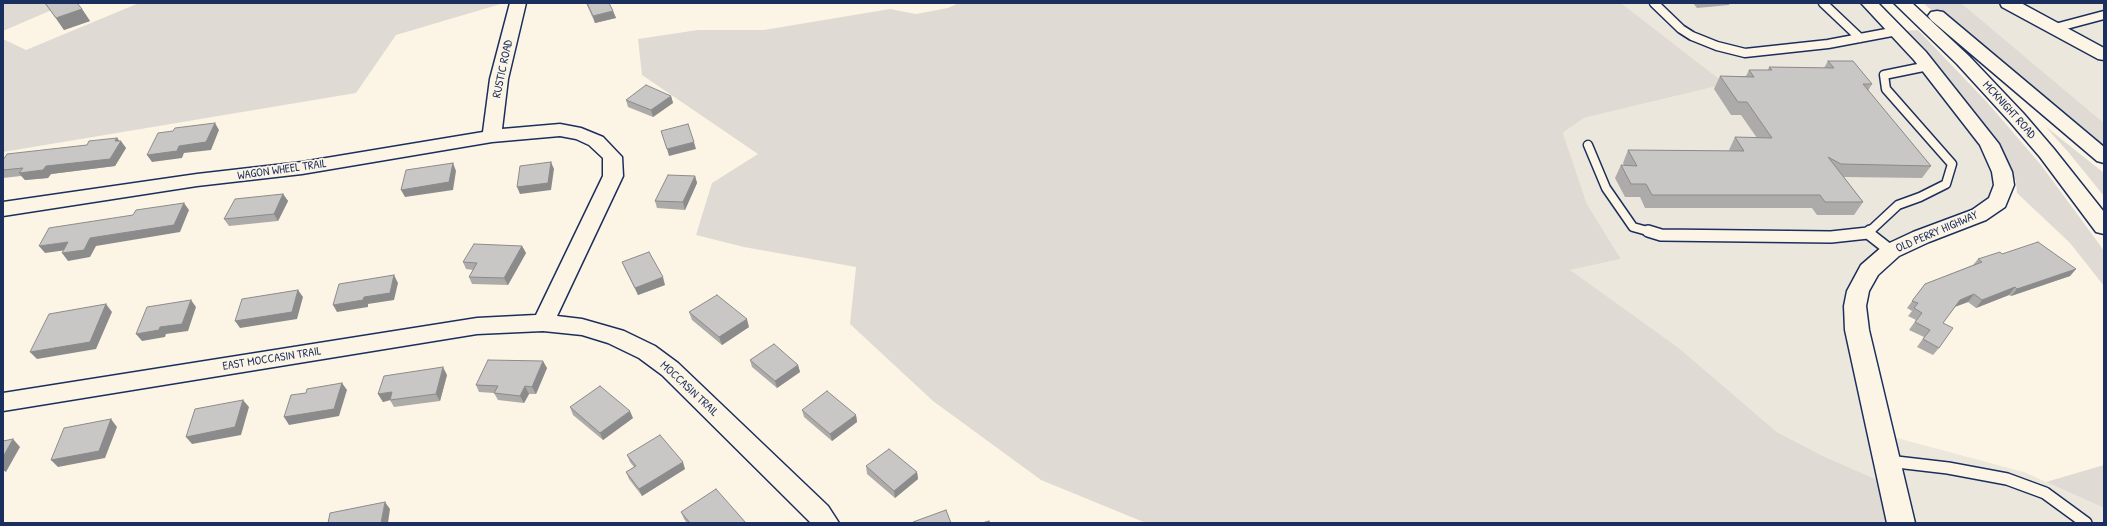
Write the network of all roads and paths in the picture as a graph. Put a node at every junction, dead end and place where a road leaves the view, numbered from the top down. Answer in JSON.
{"nodes":[{"id":1,"x":518,"y":3,"type":"edge"},
{"id":2,"x":1654,"y":3,"type":"edge"},
{"id":3,"x":1823,"y":3,"type":"edge"},
{"id":4,"x":1869,"y":3,"type":"edge"},
{"id":5,"x":1902,"y":3,"type":"edge"},
{"id":6,"x":1923,"y":3,"type":"edge"},
{"id":7,"x":2008,"y":3,"type":"edge"},
{"id":8,"x":2104,"y":15,"type":"edge"},
{"id":9,"x":2055,"y":28,"type":"junction"},
{"id":10,"x":1897,"y":31,"type":"junction"},
{"id":11,"x":1860,"y":38,"type":"junction"},
{"id":12,"x":2104,"y":55,"type":"edge"},
{"id":13,"x":1928,"y":66,"type":"junction"},
{"id":14,"x":492,"y":136,"type":"junction"},
{"id":15,"x":1588,"y":145,"type":"dead end"},
{"id":16,"x":2104,"y":157,"type":"edge"},
{"id":17,"x":3,"y":208,"type":"edge"},
{"id":18,"x":2104,"y":227,"type":"edge"},
{"id":19,"x":1868,"y":233,"type":"junction"},
{"id":20,"x":1892,"y":251,"type":"junction"},
{"id":21,"x":543,"y":323,"type":"junction"},
{"id":22,"x":3,"y":402,"type":"edge"},
{"id":23,"x":1888,"y":461,"type":"junction"},
{"id":24,"x":826,"y":523,"type":"edge"},
{"id":25,"x":1901,"y":523,"type":"edge"},
{"id":26,"x":2086,"y":523,"type":"edge"}],
"edges":[{"from":1,"to":14,"type":"street","name":"RUSTIC ROAD"},
{"from":2,"to":11,"type":"lane"},
{"from":3,"to":11,"type":"lane"},
{"from":4,"to":10,"type":"main road","name":"OLD PERRY HIGHWAY"},
{"from":5,"to":18,"type":"main road","name":"MCKNIGHT ROAD"},
{"from":6,"to":16,"type":"main road","name":"MCKNIGHT ROAD"},
{"from":7,"to":9,"type":"main road"},
{"from":8,"to":9,"type":"lane"},
{"from":9,"to":12,"type":"main road"},
{"from":10,"to":11,"type":"lane"},
{"from":10,"to":13,"type":"main road","name":"OLD PERRY HIGHWAY"},
{"from":13,"to":19,"type":"lane"},
{"from":13,"to":20,"type":"main road","name":"OLD PERRY HIGHWAY"},
{"from":14,"to":17,"type":"street","name":"WAGON WHEEL TRAIL"},
{"from":14,"to":21,"type":"street","name":"WAGON WHEEL TRAIL"},
{"from":15,"to":19,"type":"lane"},
{"from":19,"to":20,"type":"lane"},
{"from":20,"to":23,"type":"main road","name":"OLD PERRY HIGHWAY"},
{"from":21,"to":22,"type":"street","name":"EAST MOCCASIN TRAIL"},
{"from":21,"to":24,"type":"street","name":"MOCCASIN TRAIL"},
{"from":23,"to":25,"type":"main road","name":"OLD PERRY HIGHWAY"},
{"from":23,"to":26,"type":"lane"}]}
